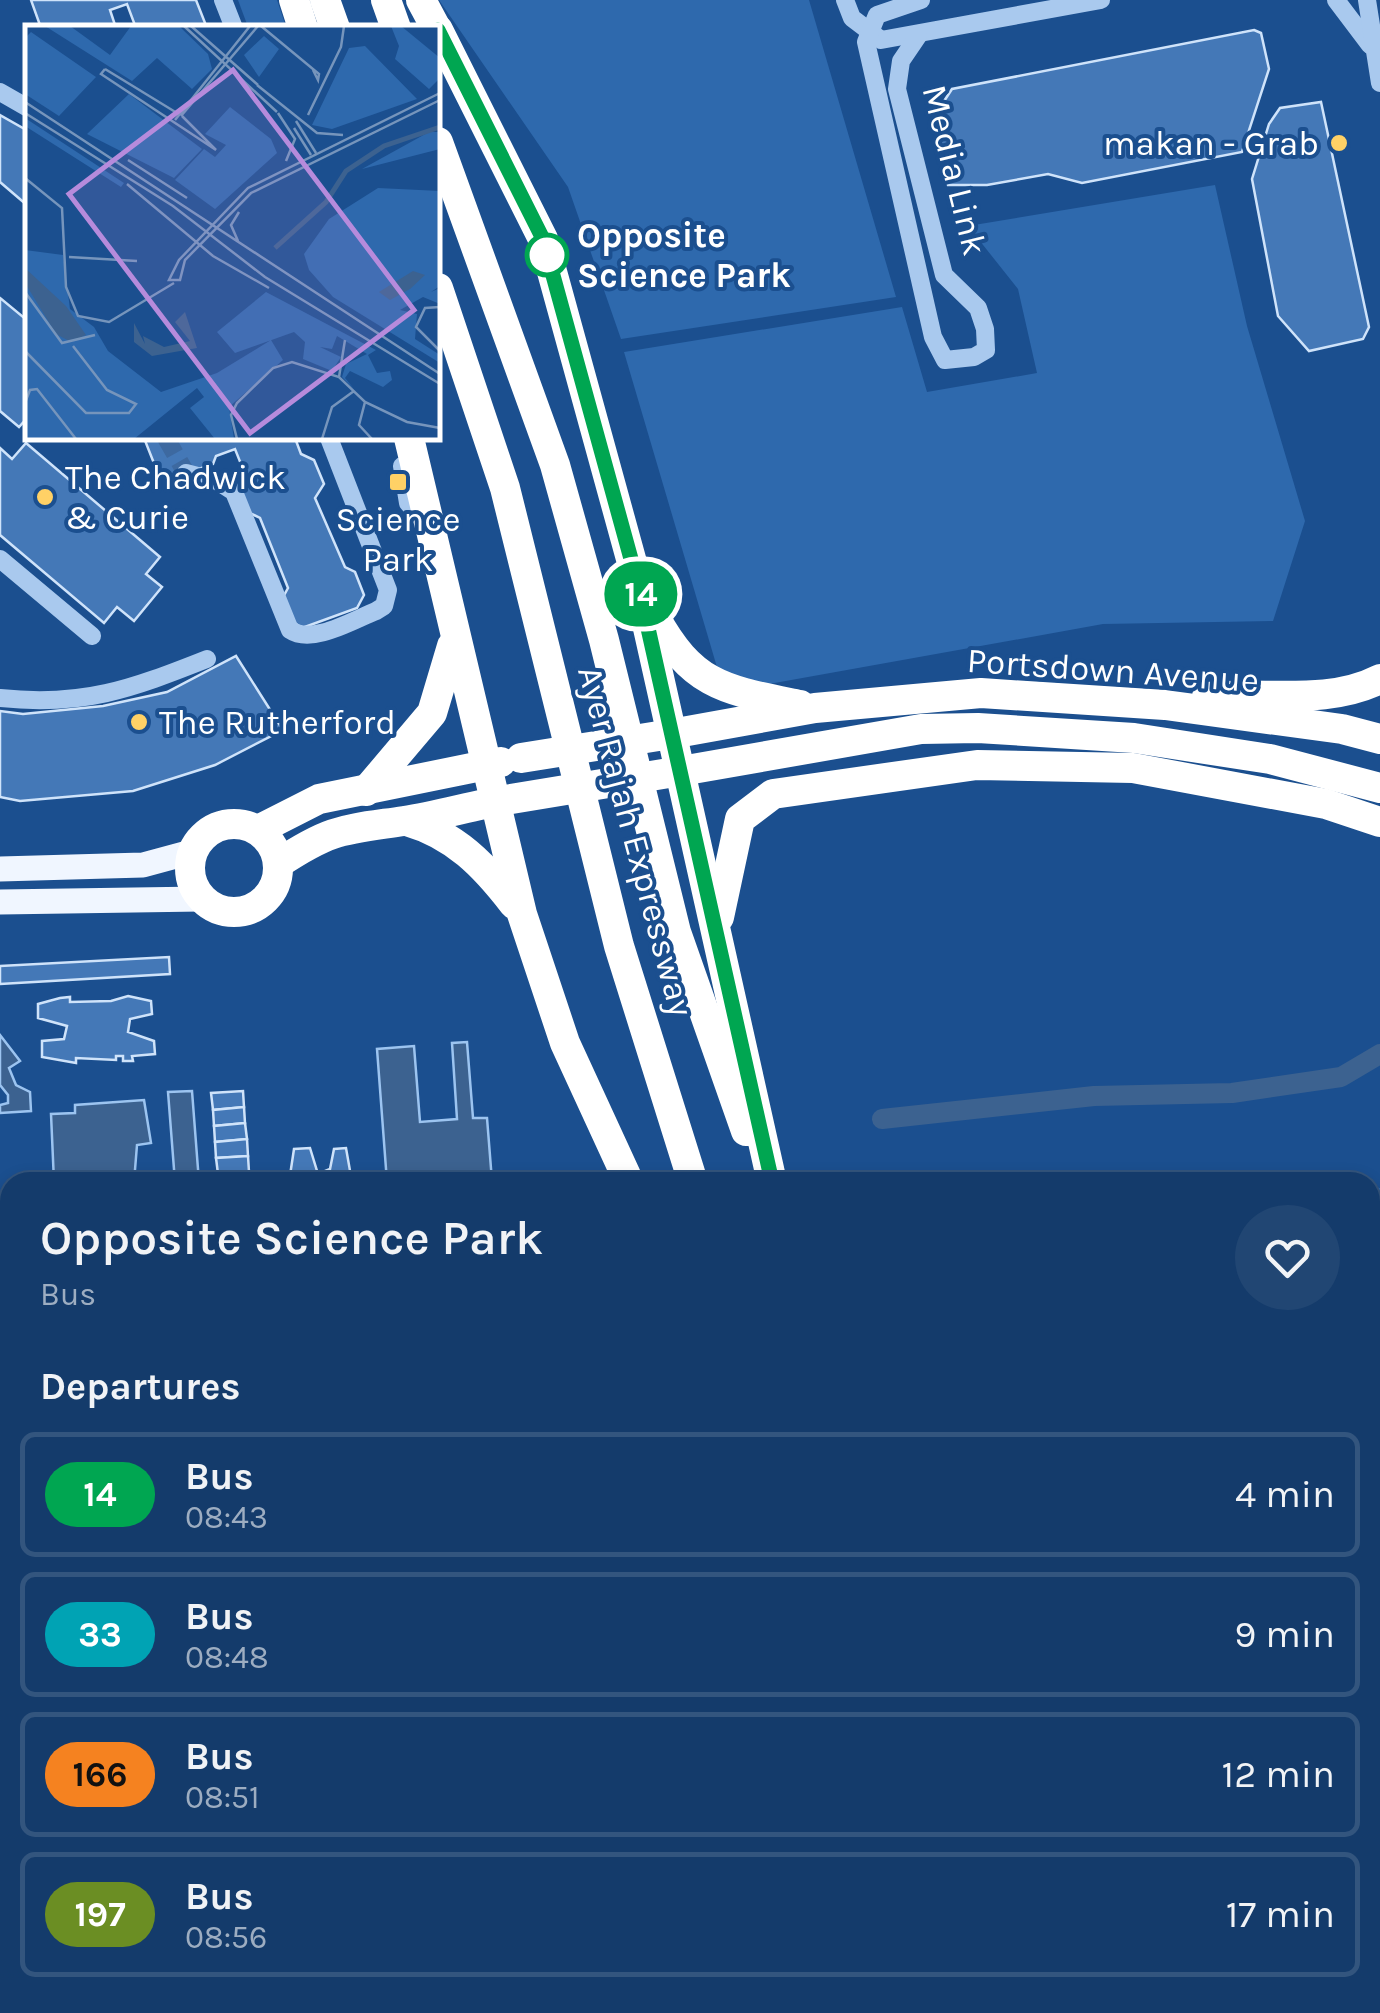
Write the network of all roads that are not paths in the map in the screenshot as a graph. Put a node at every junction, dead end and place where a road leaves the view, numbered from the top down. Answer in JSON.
{"nodes":[{"id":1,"x":223,"y":0,"type":"edge"},
{"id":2,"x":294,"y":0,"type":"edge"},
{"id":3,"x":325,"y":0,"type":"edge"},
{"id":4,"x":386,"y":0,"type":"edge"},
{"id":5,"x":421,"y":0,"type":"edge"},
{"id":6,"x":846,"y":0,"type":"edge"},
{"id":7,"x":1101,"y":0,"type":"edge"},
{"id":8,"x":1336,"y":0,"type":"edge"},
{"id":9,"x":1367,"y":0,"type":"edge"},
{"id":10,"x":909,"y":1,"type":"edge"},
{"id":11,"x":233,"y":25,"type":"edge"},
{"id":12,"x":302,"y":25,"type":"edge"},
{"id":13,"x":335,"y":25,"type":"edge"},
{"id":14,"x":395,"y":25,"type":"edge"},
{"id":15,"x":435,"y":25,"type":"edge"},
{"id":16,"x":866,"y":32,"type":"junction"},
{"id":17,"x":440,"y":35,"type":"edge"},
{"id":18,"x":918,"y":36,"type":"junction"},
{"id":19,"x":1376,"y":54,"type":"junction"},
{"id":20,"x":1380,"y":83,"type":"edge"},
{"id":21,"x":0,"y":92,"type":"edge"},
{"id":22,"x":25,"y":106,"type":"edge"},
{"id":23,"x":440,"y":148,"type":"edge"},
{"id":24,"x":440,"y":294,"type":"edge"},
{"id":25,"x":330,"y":440,"type":"edge"},
{"id":26,"x":407,"y":440,"type":"edge"},
{"id":27,"x":186,"y":474,"type":"tunnel mouth"},
{"id":28,"x":0,"y":559,"type":"edge"},
{"id":29,"x":639,"y":588,"type":"junction"},
{"id":30,"x":92,"y":636,"type":"dead end"},
{"id":31,"x":454,"y":639,"type":"junction"},
{"id":32,"x":207,"y":659,"type":"dead end"},
{"id":33,"x":1380,"y":679,"type":"edge"},
{"id":34,"x":0,"y":698,"type":"edge"},
{"id":35,"x":1165,"y":705,"type":"junction"},
{"id":36,"x":815,"y":708,"type":"junction"},
{"id":37,"x":671,"y":734,"type":"junction"},
{"id":38,"x":1380,"y":739,"type":"edge"},
{"id":39,"x":803,"y":752,"type":"junction"},
{"id":40,"x":489,"y":764,"type":"junction"},
{"id":41,"x":681,"y":771,"type":"junction"},
{"id":42,"x":366,"y":790,"type":"junction"},
{"id":43,"x":1375,"y":790,"type":"edge"},
{"id":44,"x":499,"y":801,"type":"junction"},
{"id":45,"x":740,"y":818,"type":"junction"},
{"id":46,"x":405,"y":821,"type":"junction"},
{"id":47,"x":1380,"y":822,"type":"edge"},
{"id":48,"x":260,"y":830,"type":"junction"},
{"id":49,"x":192,"y":852,"type":"junction"},
{"id":50,"x":279,"y":864,"type":"junction"},
{"id":51,"x":0,"y":869,"type":"edge"},
{"id":52,"x":201,"y":899,"type":"junction"},
{"id":53,"x":0,"y":902,"type":"edge"},
{"id":54,"x":522,"y":914,"type":"junction"},
{"id":55,"x":716,"y":934,"type":"junction"},
{"id":56,"x":624,"y":1172,"type":"edge"},
{"id":57,"x":689,"y":1172,"type":"edge"},
{"id":58,"x":760,"y":1172,"type":"edge"},
{"id":59,"x":770,"y":1172,"type":"edge"}],
"edges":[{"from":1,"to":11,"type":"street"},
{"from":2,"to":12,"type":"highway"},
{"from":3,"to":13,"type":"highway"},
{"from":4,"to":14,"type":"highway"},
{"from":5,"to":15,"type":"highway"},
{"from":6,"to":16,"type":"street"},
{"from":7,"to":18,"type":"street","name":"Media Link"},
{"from":8,"to":19,"type":"street"},
{"from":9,"to":19,"type":"street"},
{"from":10,"to":16,"type":"street"},
{"from":16,"to":18,"type":"street"},
{"from":16,"to":18,"type":"street","name":"Media Link"},
{"from":17,"to":29,"type":"highway"},
{"from":19,"to":20,"type":"street"},
{"from":21,"to":22,"type":"street"},
{"from":23,"to":58,"type":"highway","name":"Ayer Rajah Expressway"},
{"from":24,"to":57,"type":"highway","name":"Ayer Rajah Expressway"},
{"from":25,"to":27,"type":"street"},
{"from":26,"to":31,"type":"highway"},
{"from":28,"to":30,"type":"street"},
{"from":29,"to":36,"type":"highway"},
{"from":29,"to":37,"type":"highway"},
{"from":31,"to":40,"type":"highway"},
{"from":31,"to":42,"type":"highway"},
{"from":32,"to":34,"type":"street"},
{"from":33,"to":35,"type":"highway"},
{"from":35,"to":36,"type":"highway","name":"Portsdown Avenue"},
{"from":35,"to":38,"type":"highway","name":"Portsdown Avenue"},
{"from":36,"to":37,"type":"highway","name":"Portsdown Avenue"},
{"from":37,"to":40,"type":"highway","name":"Portsdown Avenue","bridge":true},
{"from":37,"to":41,"type":"highway"},
{"from":39,"to":41,"type":"highway","name":"Portsdown Avenue"},
{"from":39,"to":43,"type":"highway","name":"Portsdown Avenue"},
{"from":39,"to":45,"type":"highway"},
{"from":40,"to":42,"type":"highway","name":"Portsdown Avenue"},
{"from":40,"to":44,"type":"highway"},
{"from":41,"to":44,"type":"highway","name":"Portsdown Avenue","bridge":true},
{"from":41,"to":55,"type":"highway"},
{"from":42,"to":48,"type":"highway","name":"Portsdown Avenue"},
{"from":44,"to":46,"type":"highway","name":"Portsdown Avenue"},
{"from":44,"to":54,"type":"highway"},
{"from":45,"to":47,"type":"highway"},
{"from":45,"to":55,"type":"highway"},
{"from":46,"to":50,"type":"highway","name":"Portsdown Avenue"},
{"from":46,"to":54,"type":"highway"},
{"from":48,"to":49,"type":"highway"},
{"from":48,"to":50,"type":"highway"},
{"from":49,"to":51,"type":"main road"},
{"from":49,"to":52,"type":"highway"},
{"from":50,"to":52,"type":"highway"},
{"from":52,"to":53,"type":"main road"},
{"from":54,"to":56,"type":"highway"},
{"from":55,"to":59,"type":"highway"}]}
